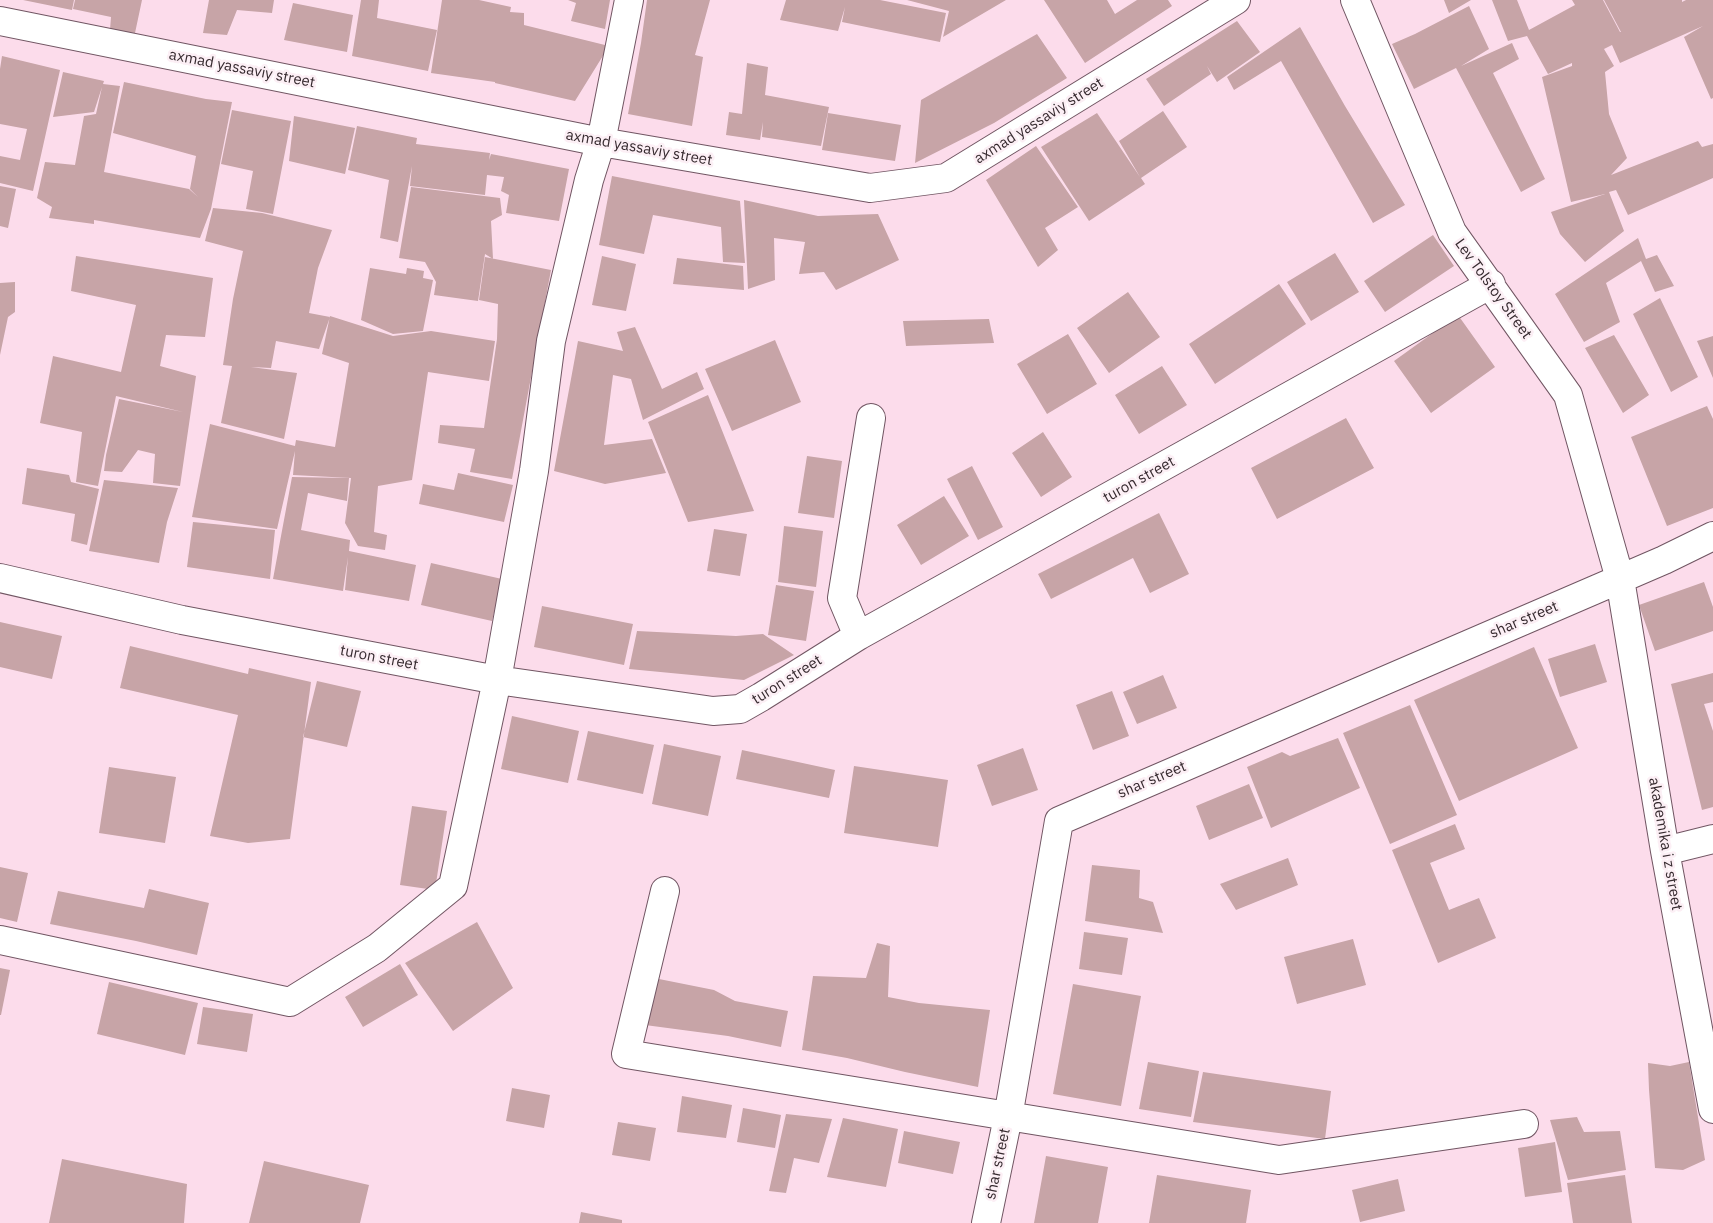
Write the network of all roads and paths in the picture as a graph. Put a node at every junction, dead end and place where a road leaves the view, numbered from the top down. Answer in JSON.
{"nodes":[{"id":1,"x":629,"y":0,"type":"edge"},
{"id":2,"x":1236,"y":0,"type":"edge"},
{"id":3,"x":1355,"y":0,"type":"edge"},
{"id":4,"x":0,"y":21,"type":"edge"},
{"id":5,"x":601,"y":142,"type":"junction"},
{"id":6,"x":1491,"y":284,"type":"junction"},
{"id":7,"x":871,"y":418,"type":"dead end"},
{"id":8,"x":1713,"y":536,"type":"edge"},
{"id":9,"x":0,"y":578,"type":"edge"},
{"id":10,"x":1620,"y":579,"type":"junction"},
{"id":11,"x":858,"y":636,"type":"junction"},
{"id":12,"x":497,"y":680,"type":"junction"},
{"id":13,"x":1713,"y":839,"type":"edge"},
{"id":14,"x":1666,"y":851,"type":"junction"},
{"id":15,"x":666,"y":891,"type":"dead end"},
{"id":16,"x":0,"y":940,"type":"edge"},
{"id":17,"x":1713,"y":1108,"type":"edge"},
{"id":18,"x":1008,"y":1117,"type":"junction"},
{"id":19,"x":1524,"y":1124,"type":"dead end"},
{"id":20,"x":986,"y":1223,"type":"edge"}],
"edges":[{"from":1,"to":5,"type":"street"},
{"from":2,"to":5,"type":"street","name":"axmad yassaviy street"},
{"from":3,"to":6,"type":"street","name":"Lev Tolstoy Street"},
{"from":4,"to":5,"type":"street","name":"axmad yassaviy street"},
{"from":5,"to":12,"type":"street"},
{"from":6,"to":10,"type":"street","name":"Lev Tolstoy Street"},
{"from":6,"to":11,"type":"street","name":"turon street"},
{"from":7,"to":11,"type":"street"},
{"from":8,"to":10,"type":"street"},
{"from":9,"to":12,"type":"street","name":"turon street"},
{"from":10,"to":14,"type":"street","name":"akademika i z street"},
{"from":10,"to":18,"type":"street","name":"shar street"},
{"from":11,"to":12,"type":"street","name":"turon street"},
{"from":12,"to":16,"type":"street"},
{"from":13,"to":14,"type":"street"},
{"from":14,"to":17,"type":"street","name":"akademika i z street"},
{"from":15,"to":18,"type":"street"},
{"from":18,"to":19,"type":"street"},
{"from":18,"to":20,"type":"street","name":"shar street"}]}
